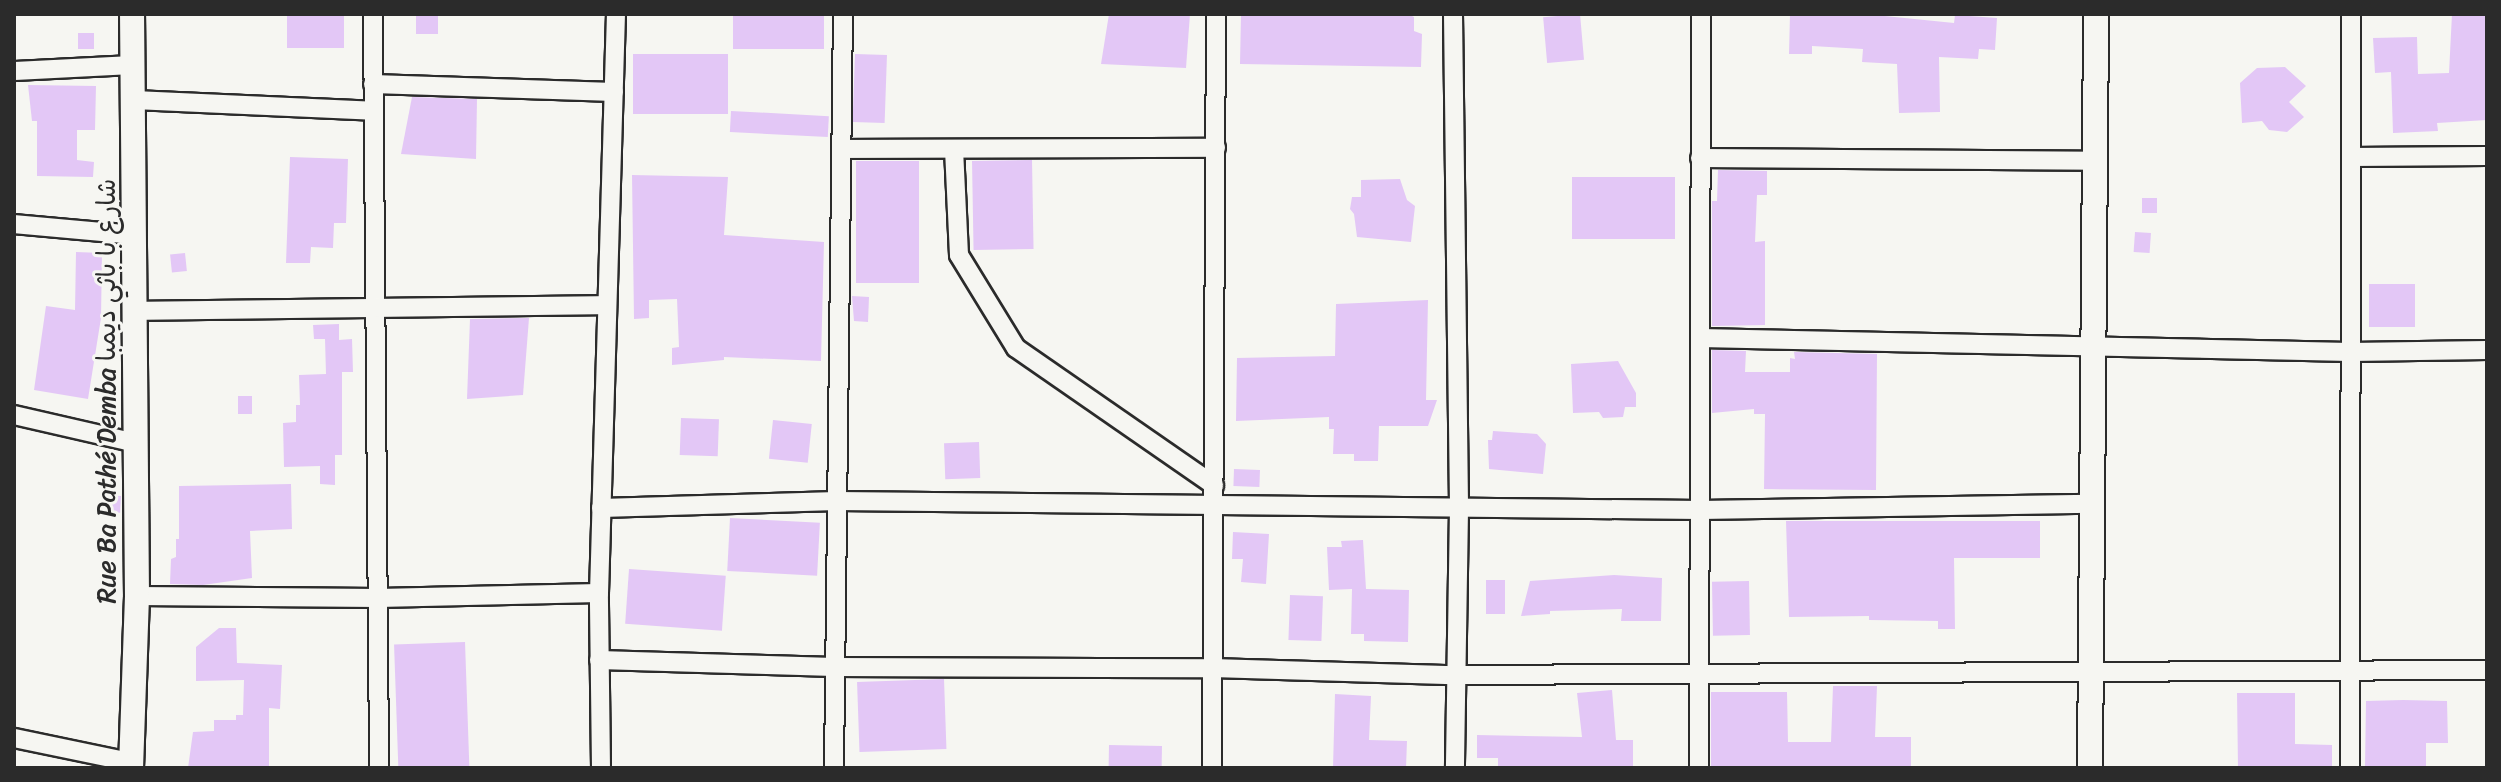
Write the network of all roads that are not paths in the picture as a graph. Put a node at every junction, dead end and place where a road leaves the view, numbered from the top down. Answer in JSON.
{"nodes":[{"id":1,"x":132,"y":14,"type":"edge"},
{"id":2,"x":373,"y":14,"type":"edge"},
{"id":3,"x":616,"y":14,"type":"edge"},
{"id":4,"x":843,"y":14,"type":"edge"},
{"id":5,"x":1216,"y":14,"type":"edge"},
{"id":6,"x":1453,"y":14,"type":"edge"},
{"id":7,"x":1701,"y":14,"type":"edge"},
{"id":8,"x":2096,"y":14,"type":"edge"},
{"id":9,"x":2351,"y":14,"type":"edge"},
{"id":10,"x":133,"y":65,"type":"junction"},
{"id":11,"x":14,"y":71,"type":"edge"},
{"id":12,"x":373,"y":84,"type":"junction"},
{"id":13,"x":614,"y":92,"type":"junction"},
{"id":14,"x":134,"y":100,"type":"junction"},
{"id":15,"x":373,"y":111,"type":"junction"},
{"id":16,"x":1216,"y":148,"type":"junction"},
{"id":17,"x":842,"y":149,"type":"junction"},
{"id":18,"x":954,"y":149,"type":"junction"},
{"id":19,"x":2487,"y":156,"type":"edge"},
{"id":20,"x":2351,"y":157,"type":"junction"},
{"id":21,"x":1700,"y":158,"type":"junction"},
{"id":22,"x":2095,"y":161,"type":"junction"},
{"id":23,"x":14,"y":224,"type":"edge"},
{"id":24,"x":135,"y":235,"type":"junction"},
{"id":25,"x":607,"y":305,"type":"junction"},
{"id":26,"x":375,"y":306,"type":"junction"},
{"id":27,"x":135,"y":311,"type":"junction"},
{"id":28,"x":1700,"y":338,"type":"junction"},
{"id":29,"x":2093,"y":345,"type":"junction"},
{"id":30,"x":2487,"y":350,"type":"edge"},
{"id":31,"x":2350,"y":352,"type":"junction"},
{"id":32,"x":14,"y":415,"type":"edge"},
{"id":33,"x":136,"y":443,"type":"junction"},
{"id":34,"x":1214,"y":485,"type":"junction"},
{"id":35,"x":837,"y":501,"type":"junction"},
{"id":36,"x":2091,"y":504,"type":"junction"},
{"id":37,"x":1213,"y":506,"type":"junction"},
{"id":38,"x":601,"y":508,"type":"junction"},
{"id":39,"x":1459,"y":509,"type":"junction"},
{"id":40,"x":1700,"y":510,"type":"junction"},
{"id":41,"x":599,"y":593,"type":"junction"},
{"id":42,"x":137,"y":596,"type":"junction"},
{"id":43,"x":378,"y":598,"type":"junction"},
{"id":44,"x":599,"y":660,"type":"junction"},
{"id":45,"x":834,"y":667,"type":"junction"},
{"id":46,"x":1212,"y":668,"type":"junction"},
{"id":47,"x":2350,"y":670,"type":"junction"},
{"id":48,"x":2487,"y":670,"type":"edge"},
{"id":49,"x":2091,"y":672,"type":"junction"},
{"id":50,"x":1699,"y":674,"type":"junction"},
{"id":51,"x":1454,"y":675,"type":"junction"},
{"id":52,"x":14,"y":738,"type":"edge"},
{"id":53,"x":130,"y":765,"type":"edge"},
{"id":54,"x":379,"y":768,"type":"edge"},
{"id":55,"x":601,"y":768,"type":"edge"},
{"id":56,"x":834,"y":768,"type":"edge"},
{"id":57,"x":1212,"y":768,"type":"edge"},
{"id":58,"x":1455,"y":768,"type":"edge"},
{"id":59,"x":1699,"y":768,"type":"edge"},
{"id":60,"x":2090,"y":768,"type":"edge"},
{"id":61,"x":2350,"y":768,"type":"edge"}],
"edges":[{"from":1,"to":10,"type":"street","name":"Rue Ba Pathé Demba شارع با باثي ديمبا"},
{"from":2,"to":12,"type":"street"},
{"from":3,"to":13,"type":"street"},
{"from":4,"to":17,"type":"street"},
{"from":5,"to":16,"type":"street"},
{"from":6,"to":39,"type":"street"},
{"from":7,"to":21,"type":"street"},
{"from":8,"to":22,"type":"street"},
{"from":9,"to":20,"type":"street"},
{"from":10,"to":11,"type":"street"},
{"from":10,"to":14,"type":"street","name":"Rue Ba Pathé Demba شارع با باثي ديمبا"},
{"from":12,"to":13,"type":"street"},
{"from":12,"to":15,"type":"street"},
{"from":13,"to":25,"type":"street"},
{"from":14,"to":15,"type":"street"},
{"from":14,"to":24,"type":"street","name":"Rue Ba Pathé Demba شارع با باثي ديمبا"},
{"from":15,"to":26,"type":"street"},
{"from":16,"to":18,"type":"street"},
{"from":16,"to":34,"type":"street"},
{"from":17,"to":18,"type":"street"},
{"from":17,"to":35,"type":"street"},
{"from":18,"to":34,"type":"street"},
{"from":19,"to":20,"type":"street"},
{"from":20,"to":31,"type":"street"},
{"from":21,"to":22,"type":"street"},
{"from":21,"to":28,"type":"street"},
{"from":22,"to":29,"type":"street"},
{"from":23,"to":24,"type":"street"},
{"from":24,"to":27,"type":"street","name":"Rue Ba Pathé Demba شارع با باثي ديمبا"},
{"from":25,"to":26,"type":"street"},
{"from":25,"to":38,"type":"street"},
{"from":26,"to":27,"type":"street"},
{"from":26,"to":43,"type":"street"},
{"from":27,"to":33,"type":"street","name":"Rue Ba Pathé Demba شارع با باثي ديمبا"},
{"from":28,"to":29,"type":"street"},
{"from":28,"to":40,"type":"street"},
{"from":29,"to":31,"type":"street"},
{"from":29,"to":36,"type":"street"},
{"from":30,"to":31,"type":"street"},
{"from":31,"to":47,"type":"street"},
{"from":32,"to":33,"type":"street"},
{"from":33,"to":42,"type":"street","name":"Rue Ba Pathé Demba شارع با باثي ديمبا"},
{"from":34,"to":37,"type":"street"},
{"from":35,"to":37,"type":"street"},
{"from":35,"to":38,"type":"street"},
{"from":35,"to":45,"type":"street"},
{"from":36,"to":40,"type":"street"},
{"from":36,"to":49,"type":"street"},
{"from":37,"to":39,"type":"street"},
{"from":37,"to":46,"type":"street"},
{"from":38,"to":41,"type":"street"},
{"from":39,"to":40,"type":"street"},
{"from":39,"to":51,"type":"street"},
{"from":40,"to":50,"type":"street"},
{"from":41,"to":43,"type":"street"},
{"from":41,"to":44,"type":"street"},
{"from":42,"to":43,"type":"street"},
{"from":42,"to":53,"type":"street","name":"Rue Ba Pathé Demba شارع با باثي ديمبا"},
{"from":43,"to":54,"type":"street"},
{"from":44,"to":45,"type":"street"},
{"from":44,"to":55,"type":"street"},
{"from":45,"to":46,"type":"street"},
{"from":45,"to":56,"type":"street"},
{"from":46,"to":51,"type":"street"},
{"from":46,"to":57,"type":"street"},
{"from":47,"to":48,"type":"street"},
{"from":47,"to":49,"type":"street"},
{"from":47,"to":61,"type":"street"},
{"from":49,"to":50,"type":"street"},
{"from":49,"to":60,"type":"street"},
{"from":50,"to":51,"type":"street"},
{"from":50,"to":59,"type":"street"},
{"from":51,"to":58,"type":"street"},
{"from":52,"to":53,"type":"street"}]}
